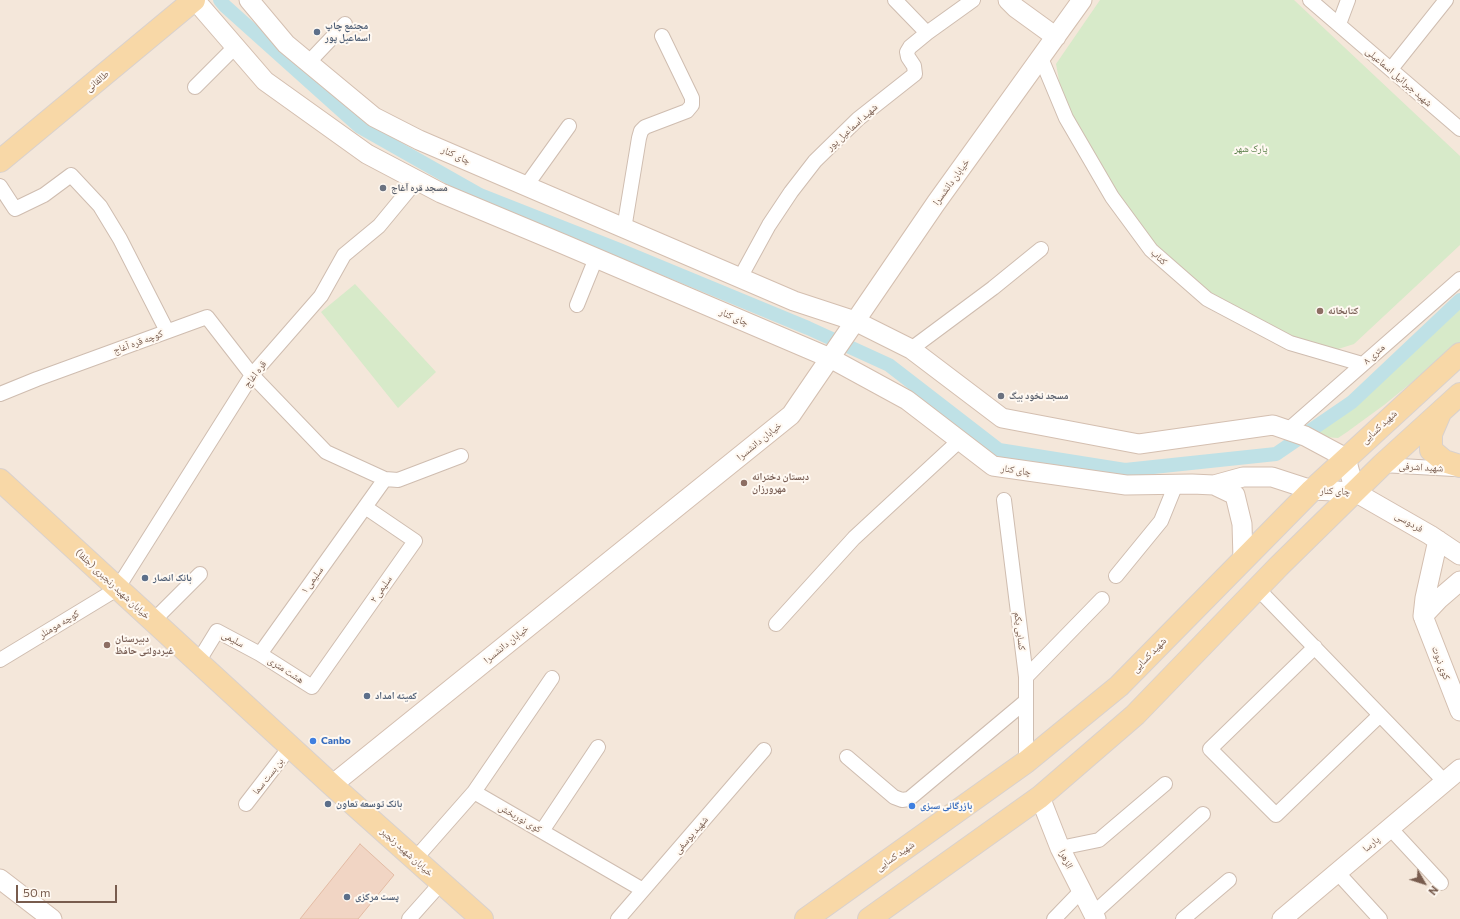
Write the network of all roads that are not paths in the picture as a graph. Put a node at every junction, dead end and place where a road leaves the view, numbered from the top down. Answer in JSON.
{"nodes":[{"id":1,"x":194,"y":0,"type":"edge"},
{"id":2,"x":250,"y":0,"type":"edge"},
{"id":3,"x":896,"y":0,"type":"edge"},
{"id":4,"x":973,"y":0,"type":"edge"},
{"id":5,"x":1008,"y":0,"type":"edge"},
{"id":6,"x":1082,"y":0,"type":"edge"},
{"id":7,"x":1310,"y":0,"type":"edge"},
{"id":8,"x":1348,"y":0,"type":"edge"},
{"id":9,"x":1446,"y":0,"type":"edge"},
{"id":10,"x":345,"y":24,"type":"dead end"},
{"id":11,"x":1338,"y":24,"type":"junction"},
{"id":12,"x":927,"y":33,"type":"junction"},
{"id":13,"x":662,"y":36,"type":"dead end"},
{"id":14,"x":1056,"y":37,"type":"junction"},
{"id":15,"x":235,"y":47,"type":"junction"},
{"id":16,"x":1041,"y":58,"type":"junction"},
{"id":17,"x":308,"y":63,"type":"junction"},
{"id":18,"x":1391,"y":69,"type":"junction"},
{"id":19,"x":196,"y":87,"type":"dead end"},
{"id":20,"x":569,"y":126,"type":"dead end"},
{"id":21,"x":1460,"y":129,"type":"edge"},
{"id":22,"x":0,"y":161,"type":"edge"},
{"id":23,"x":417,"y":180,"type":"junction"},
{"id":24,"x":0,"y":186,"type":"edge"},
{"id":25,"x":526,"y":186,"type":"junction"},
{"id":26,"x":624,"y":229,"type":"junction"},
{"id":27,"x":1041,"y":249,"type":"dead end"},
{"id":28,"x":596,"y":258,"type":"junction"},
{"id":29,"x":740,"y":278,"type":"junction"},
{"id":30,"x":1460,"y":279,"type":"edge"},
{"id":31,"x":577,"y":305,"type":"dead end"},
{"id":32,"x":855,"y":321,"type":"junction"},
{"id":33,"x":167,"y":331,"type":"junction"},
{"id":34,"x":911,"y":349,"type":"junction"},
{"id":35,"x":1460,"y":354,"type":"edge"},
{"id":36,"x":830,"y":358,"type":"junction"},
{"id":37,"x":1362,"y":364,"type":"junction"},
{"id":38,"x":252,"y":375,"type":"junction"},
{"id":39,"x":0,"y":394,"type":"edge"},
{"id":40,"x":1460,"y":394,"type":"edge"},
{"id":41,"x":1440,"y":411,"type":"junction"},
{"id":42,"x":1288,"y":430,"type":"junction"},
{"id":43,"x":959,"y":440,"type":"junction"},
{"id":44,"x":461,"y":456,"type":"dead end"},
{"id":45,"x":1346,"y":458,"type":"junction"},
{"id":46,"x":1382,"y":465,"type":"junction"},
{"id":47,"x":1460,"y":466,"type":"edge"},
{"id":48,"x":1460,"y":470,"type":"edge"},
{"id":49,"x":385,"y":479,"type":"junction"},
{"id":50,"x":0,"y":480,"type":"edge"},
{"id":51,"x":1176,"y":484,"type":"junction"},
{"id":52,"x":1214,"y":485,"type":"junction"},
{"id":53,"x":1312,"y":490,"type":"junction"},
{"id":54,"x":1355,"y":492,"type":"junction"},
{"id":55,"x":1004,"y":500,"type":"dead end"},
{"id":56,"x":365,"y":507,"type":"junction"},
{"id":57,"x":1438,"y":540,"type":"junction"},
{"id":58,"x":1460,"y":555,"type":"edge"},
{"id":59,"x":1242,"y":559,"type":"junction"},
{"id":60,"x":200,"y":574,"type":"dead end"},
{"id":61,"x":1116,"y":576,"type":"dead end"},
{"id":62,"x":1460,"y":581,"type":"edge"},
{"id":63,"x":117,"y":588,"type":"junction"},
{"id":64,"x":1258,"y":589,"type":"junction"},
{"id":65,"x":1102,"y":599,"type":"dead end"},
{"id":66,"x":1423,"y":616,"type":"junction"},
{"id":67,"x":153,"y":621,"type":"junction"},
{"id":68,"x":776,"y":624,"type":"dead end"},
{"id":69,"x":1315,"y":647,"type":"junction"},
{"id":70,"x":260,"y":654,"type":"junction"},
{"id":71,"x":0,"y":660,"type":"edge"},
{"id":72,"x":198,"y":662,"type":"junction"},
{"id":73,"x":552,"y":678,"type":"dead end"},
{"id":74,"x":1026,"y":678,"type":"junction"},
{"id":75,"x":312,"y":687,"type":"joint"},
{"id":76,"x":1026,"y":701,"type":"junction"},
{"id":77,"x":1460,"y":711,"type":"edge"},
{"id":78,"x":1380,"y":715,"type":"junction"},
{"id":79,"x":290,"y":747,"type":"junction"},
{"id":80,"x":598,"y":747,"type":"dead end"},
{"id":81,"x":764,"y":750,"type":"dead end"},
{"id":82,"x":847,"y":757,"type":"dead end"},
{"id":83,"x":1026,"y":762,"type":"junction"},
{"id":84,"x":1460,"y":769,"type":"edge"},
{"id":85,"x":1445,"y":782,"type":"junction"},
{"id":86,"x":1165,"y":784,"type":"dead end"},
{"id":87,"x":332,"y":785,"type":"junction"},
{"id":88,"x":474,"y":792,"type":"junction"},
{"id":89,"x":1040,"y":797,"type":"junction"},
{"id":90,"x":246,"y":804,"type":"dead end"},
{"id":91,"x":1202,"y":814,"type":"dead end"},
{"id":92,"x":1390,"y":828,"type":"junction"},
{"id":93,"x":542,"y":831,"type":"junction"},
{"id":94,"x":1060,"y":848,"type":"junction"},
{"id":95,"x":415,"y":859,"type":"junction"},
{"id":96,"x":1337,"y":872,"type":"junction"},
{"id":97,"x":0,"y":879,"type":"edge"},
{"id":98,"x":1230,"y":880,"type":"dead end"},
{"id":99,"x":441,"y":883,"type":"junction"},
{"id":100,"x":1441,"y":883,"type":"dead end"},
{"id":101,"x":643,"y":890,"type":"junction"},
{"id":102,"x":1082,"y":890,"type":"junction"},
{"id":103,"x":1095,"y":916,"type":"edge"},
{"id":104,"x":52,"y":919,"type":"edge"},
{"id":105,"x":409,"y":919,"type":"edge"},
{"id":106,"x":482,"y":919,"type":"edge"},
{"id":107,"x":618,"y":919,"type":"edge"},
{"id":108,"x":806,"y":919,"type":"edge"},
{"id":109,"x":869,"y":919,"type":"edge"},
{"id":110,"x":1054,"y":919,"type":"edge"},
{"id":111,"x":1183,"y":919,"type":"edge"},
{"id":112,"x":1282,"y":919,"type":"edge"},
{"id":113,"x":1380,"y":919,"type":"edge"}],
"edges":[{"from":1,"to":15,"type":"street","name":"چای کنار"},
{"from":1,"to":22,"type":"main road","name":"طالقانی"},
{"from":2,"to":17,"type":"street","name":"چای کنار"},
{"from":3,"to":12,"type":"street"},
{"from":4,"to":12,"type":"street","name":"شهید اسماعیل پور"},
{"from":5,"to":14,"type":"street"},
{"from":6,"to":14,"type":"street","name":"خیابان دانشسرا"},
{"from":7,"to":11,"type":"street","name":"شهید جبرائیل اسماعیلی"},
{"from":8,"to":11,"type":"street"},
{"from":9,"to":18,"type":"street"},
{"from":10,"to":17,"type":"street"},
{"from":11,"to":18,"type":"street","name":"شهید جبرائیل اسماعیلی"},
{"from":12,"to":29,"type":"street","name":"شهید اسماعیل پور"},
{"from":13,"to":26,"type":"street"},
{"from":14,"to":16,"type":"street","name":"خیابان دانشسرا"},
{"from":15,"to":19,"type":"street"},
{"from":15,"to":23,"type":"street","name":"چای کنار"},
{"from":16,"to":32,"type":"street","name":"خیابان دانشسرا"},
{"from":16,"to":37,"type":"street","name":"کتاب"},
{"from":17,"to":25,"type":"street","name":"چای کنار"},
{"from":18,"to":21,"type":"street","name":"شهید جبرائیل اسماعیلی"},
{"from":20,"to":25,"type":"street"},
{"from":23,"to":28,"type":"street","name":"چای کنار"},
{"from":23,"to":38,"type":"street","name":"قره اغاج"},
{"from":24,"to":33,"type":"street"},
{"from":25,"to":26,"type":"street","name":"چای کنار"},
{"from":26,"to":29,"type":"street","name":"چای کنار"},
{"from":27,"to":34,"type":"street"},
{"from":28,"to":31,"type":"street"},
{"from":28,"to":36,"type":"street","name":"چای کنار"},
{"from":29,"to":32,"type":"street","name":"چای کنار"},
{"from":30,"to":37,"type":"street","name":"۸ متری"},
{"from":32,"to":34,"type":"street","name":"چای کنار"},
{"from":32,"to":36,"type":"street","name":"خیابان دانشسرا"},
{"from":33,"to":38,"type":"street","name":"کوچه قره آغاج"},
{"from":33,"to":39,"type":"street","name":"کوچه قره آغاج"},
{"from":34,"to":42,"type":"street","name":"چای کنار"},
{"from":35,"to":45,"type":"main road","name":"شهید کسایی"},
{"from":36,"to":43,"type":"street","name":"چای کنار"},
{"from":36,"to":87,"type":"street","name":"خیابان دانشسرا"},
{"from":37,"to":42,"type":"street","name":"۸ متری"},
{"from":38,"to":49,"type":"street"},
{"from":38,"to":63,"type":"street","name":"قره اغاج"},
{"from":40,"to":41,"type":"main road"},
{"from":41,"to":46,"type":"main road"},
{"from":41,"to":47,"type":"main road"},
{"from":42,"to":45,"type":"street","name":"چای کنار"},
{"from":43,"to":51,"type":"street","name":"چای کنار"},
{"from":43,"to":68,"type":"street"},
{"from":44,"to":49,"type":"street"},
{"from":45,"to":53,"type":"main road","name":"شهید کسایی"},
{"from":45,"to":54,"type":"street","name":"چای کنار"},
{"from":46,"to":48,"type":"street","name":"شهید اشرفی"},
{"from":46,"to":54,"type":"main road"},
{"from":49,"to":56,"type":"street","name":"سلیمی ۱"},
{"from":50,"to":63,"type":"main road","name":"خیابان شهید رنجبری (جلفا)"},
{"from":51,"to":52,"type":"street","name":"چای کنار"},
{"from":51,"to":61,"type":"street"},
{"from":52,"to":53,"type":"street","name":"چای کنار"},
{"from":52,"to":59,"type":"street"},
{"from":53,"to":54,"type":"street","name":"چای کنار"},
{"from":53,"to":59,"type":"main road","name":"شهید کسایی"},
{"from":54,"to":57,"type":"street","name":"فردوسی"},
{"from":54,"to":64,"type":"main road"},
{"from":55,"to":74,"type":"street","name":"کسایی یکم"},
{"from":56,"to":70,"type":"street","name":"سلیمی ۱"},
{"from":56,"to":75,"type":"street","name":"سلیمی ۲"},
{"from":57,"to":58,"type":"street","name":"فردوسی"},
{"from":57,"to":66,"type":"street"},
{"from":59,"to":83,"type":"main road","name":"شهید کسایی"},
{"from":60,"to":67,"type":"street"},
{"from":62,"to":66,"type":"street"},
{"from":63,"to":67,"type":"main road","name":"خیابان شهید رنجبری (جلفا)"},
{"from":63,"to":71,"type":"street","name":"کوچه مومنلر"},
{"from":64,"to":69,"type":"street"},
{"from":64,"to":89,"type":"main road"},
{"from":65,"to":74,"type":"street"},
{"from":66,"to":77,"type":"street","name":"کوی نبوت"},
{"from":67,"to":72,"type":"main road","name":"خیابان شهید رنجبری (جلفا)"},
{"from":69,"to":78,"type":"street"},
{"from":69,"to":78,"type":"street"},
{"from":70,"to":72,"type":"street","name":"سلیمی"},
{"from":70,"to":75,"type":"street","name":"هشت متری"},
{"from":72,"to":79,"type":"main road","name":"خیابان شهید رنجبری (جلفا)"},
{"from":73,"to":88,"type":"street"},
{"from":74,"to":76,"type":"street","name":"کسایی یکم"},
{"from":76,"to":82,"type":"street"},
{"from":76,"to":83,"type":"street","name":"کسایی یکم"},
{"from":78,"to":85,"type":"street"},
{"from":79,"to":87,"type":"main road","name":"خیابان شهید رنجبری (جلفا)"},
{"from":79,"to":90,"type":"street","name":"بن بست سما"},
{"from":80,"to":93,"type":"street"},
{"from":81,"to":101,"type":"street","name":"شهید یوسفی"},
{"from":83,"to":108,"type":"main road","name":"شهید کسایی"},
{"from":84,"to":85,"type":"street","name":"پارسا"},
{"from":85,"to":92,"type":"street","name":"پارسا"},
{"from":86,"to":94,"type":"street"},
{"from":87,"to":95,"type":"main road","name":"خیابان شهید رنجبر"},
{"from":88,"to":93,"type":"street","name":"کوی نوربخش"},
{"from":88,"to":95,"type":"street"},
{"from":89,"to":94,"type":"street","name":"الزهرا"},
{"from":89,"to":109,"type":"main road"},
{"from":91,"to":103,"type":"street"},
{"from":92,"to":96,"type":"street","name":"پارسا"},
{"from":92,"to":100,"type":"street"},
{"from":93,"to":101,"type":"street","name":"کوی نوربخش"},
{"from":94,"to":102,"type":"street","name":"الزهرا"},
{"from":95,"to":99,"type":"main road","name":"خیابان شهید رنجبر"},
{"from":96,"to":112,"type":"street","name":"پارسا"},
{"from":96,"to":113,"type":"street"},
{"from":97,"to":104,"type":"street"},
{"from":98,"to":111,"type":"street"},
{"from":99,"to":105,"type":"street"},
{"from":99,"to":106,"type":"main road","name":"خیابان شهید رنجبر"},
{"from":101,"to":107,"type":"street","name":"شهید یوسفی"},
{"from":102,"to":103,"type":"street","name":"الزهرا"},
{"from":102,"to":110,"type":"street"}]}
